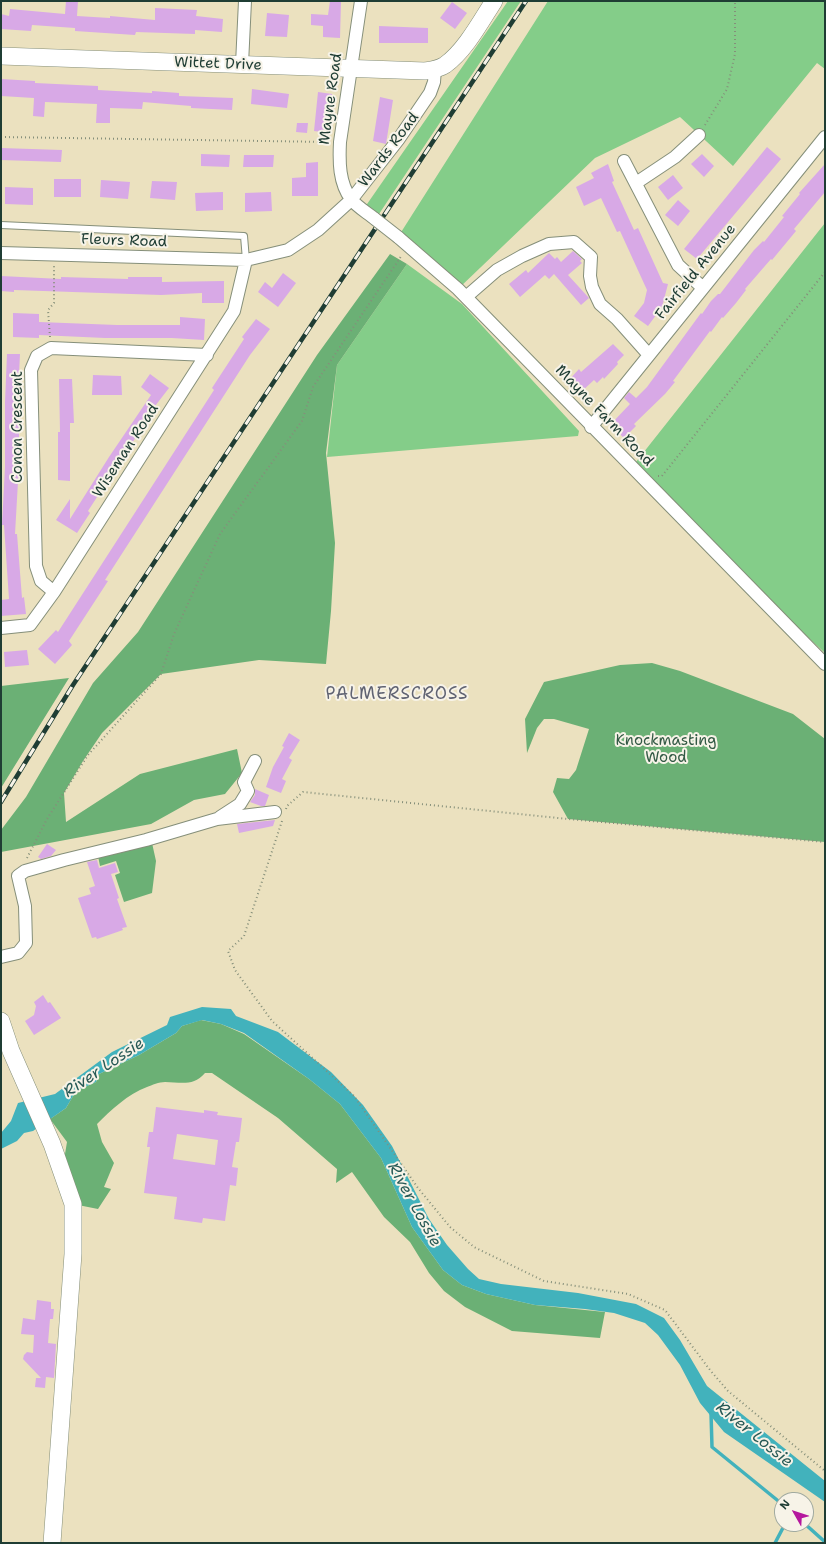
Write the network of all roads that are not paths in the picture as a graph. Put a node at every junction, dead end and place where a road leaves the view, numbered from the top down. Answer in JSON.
{"nodes":[{"id":1,"x":245,"y":1,"type":"edge"},
{"id":2,"x":360,"y":1,"type":"edge"},
{"id":3,"x":494,"y":1,"type":"edge"},
{"id":4,"x":1,"y":56,"type":"edge"},
{"id":5,"x":242,"y":64,"type":"junction"},
{"id":6,"x":351,"y":69,"type":"junction"},
{"id":7,"x":435,"y":69,"type":"junction"},
{"id":8,"x":699,"y":135,"type":"road end"},
{"id":9,"x":825,"y":137,"type":"edge"},
{"id":10,"x":624,"y":161,"type":"dead end"},
{"id":11,"x":636,"y":183,"type":"junction"},
{"id":12,"x":352,"y":200,"type":"junction"},
{"id":13,"x":1,"y":225,"type":"edge"},
{"id":14,"x":1,"y":253,"type":"edge"},
{"id":15,"x":246,"y":260,"type":"junction"},
{"id":16,"x":703,"y":288,"type":"junction"},
{"id":17,"x":466,"y":297,"type":"junction"},
{"id":18,"x":207,"y":355,"type":"junction"},
{"id":19,"x":649,"y":355,"type":"junction"},
{"id":20,"x":592,"y":427,"type":"junction"},
{"id":21,"x":54,"y":592,"type":"junction"},
{"id":22,"x":1,"y":628,"type":"edge"},
{"id":23,"x":825,"y":664,"type":"edge"},
{"id":24,"x":256,"y":762,"type":"dead end"},
{"id":25,"x":281,"y":815,"type":"road end"},
{"id":26,"x":217,"y":819,"type":"junction"},
{"id":27,"x":1,"y":957,"type":"edge"},
{"id":28,"x":1,"y":1020,"type":"edge"},
{"id":29,"x":52,"y":1543,"type":"edge"}],
"edges":[{"from":1,"to":5,"type":"street"},
{"from":2,"to":6,"type":"street","name":"Mayne Road"},
{"from":3,"to":7,"type":"main road"},
{"from":4,"to":5,"type":"main road","name":"Wittet Drive"},
{"from":5,"to":6,"type":"main road","name":"Wittet Drive"},
{"from":6,"to":7,"type":"main road","name":"Wittet Drive"},
{"from":6,"to":12,"type":"street","name":"Mayne Road"},
{"from":7,"to":12,"type":"street","name":"Wards Road"},
{"from":8,"to":11,"type":"street"},
{"from":9,"to":16,"type":"street","name":"Fairfield Avenue"},
{"from":10,"to":11,"type":"street"},
{"from":11,"to":16,"type":"street"},
{"from":12,"to":15,"type":"street","name":"Wards Road"},
{"from":12,"to":17,"type":"street","name":"Mayne Farm Road","bridge":true},
{"from":13,"to":15,"type":"lane"},
{"from":14,"to":15,"type":"street","name":"Fleurs Road"},
{"from":15,"to":18,"type":"street","name":"Wiseman Road"},
{"from":16,"to":19,"type":"street","name":"Fairfield Avenue"},
{"from":17,"to":19,"type":"street"},
{"from":17,"to":20,"type":"street","name":"Mayne Farm Road"},
{"from":18,"to":21,"type":"street","name":"Wiseman Road"},
{"from":18,"to":21,"type":"street","name":"Conon Crescent"},
{"from":19,"to":20,"type":"street","name":"Fairfield Avenue"},
{"from":20,"to":23,"type":"street","name":"Mayne Farm Road"},
{"from":21,"to":22,"type":"street","name":"Wiseman Road"},
{"from":24,"to":26,"type":"street"},
{"from":25,"to":26,"type":"street"},
{"from":26,"to":27,"type":"street"},
{"from":28,"to":29,"type":"main road"}]}
